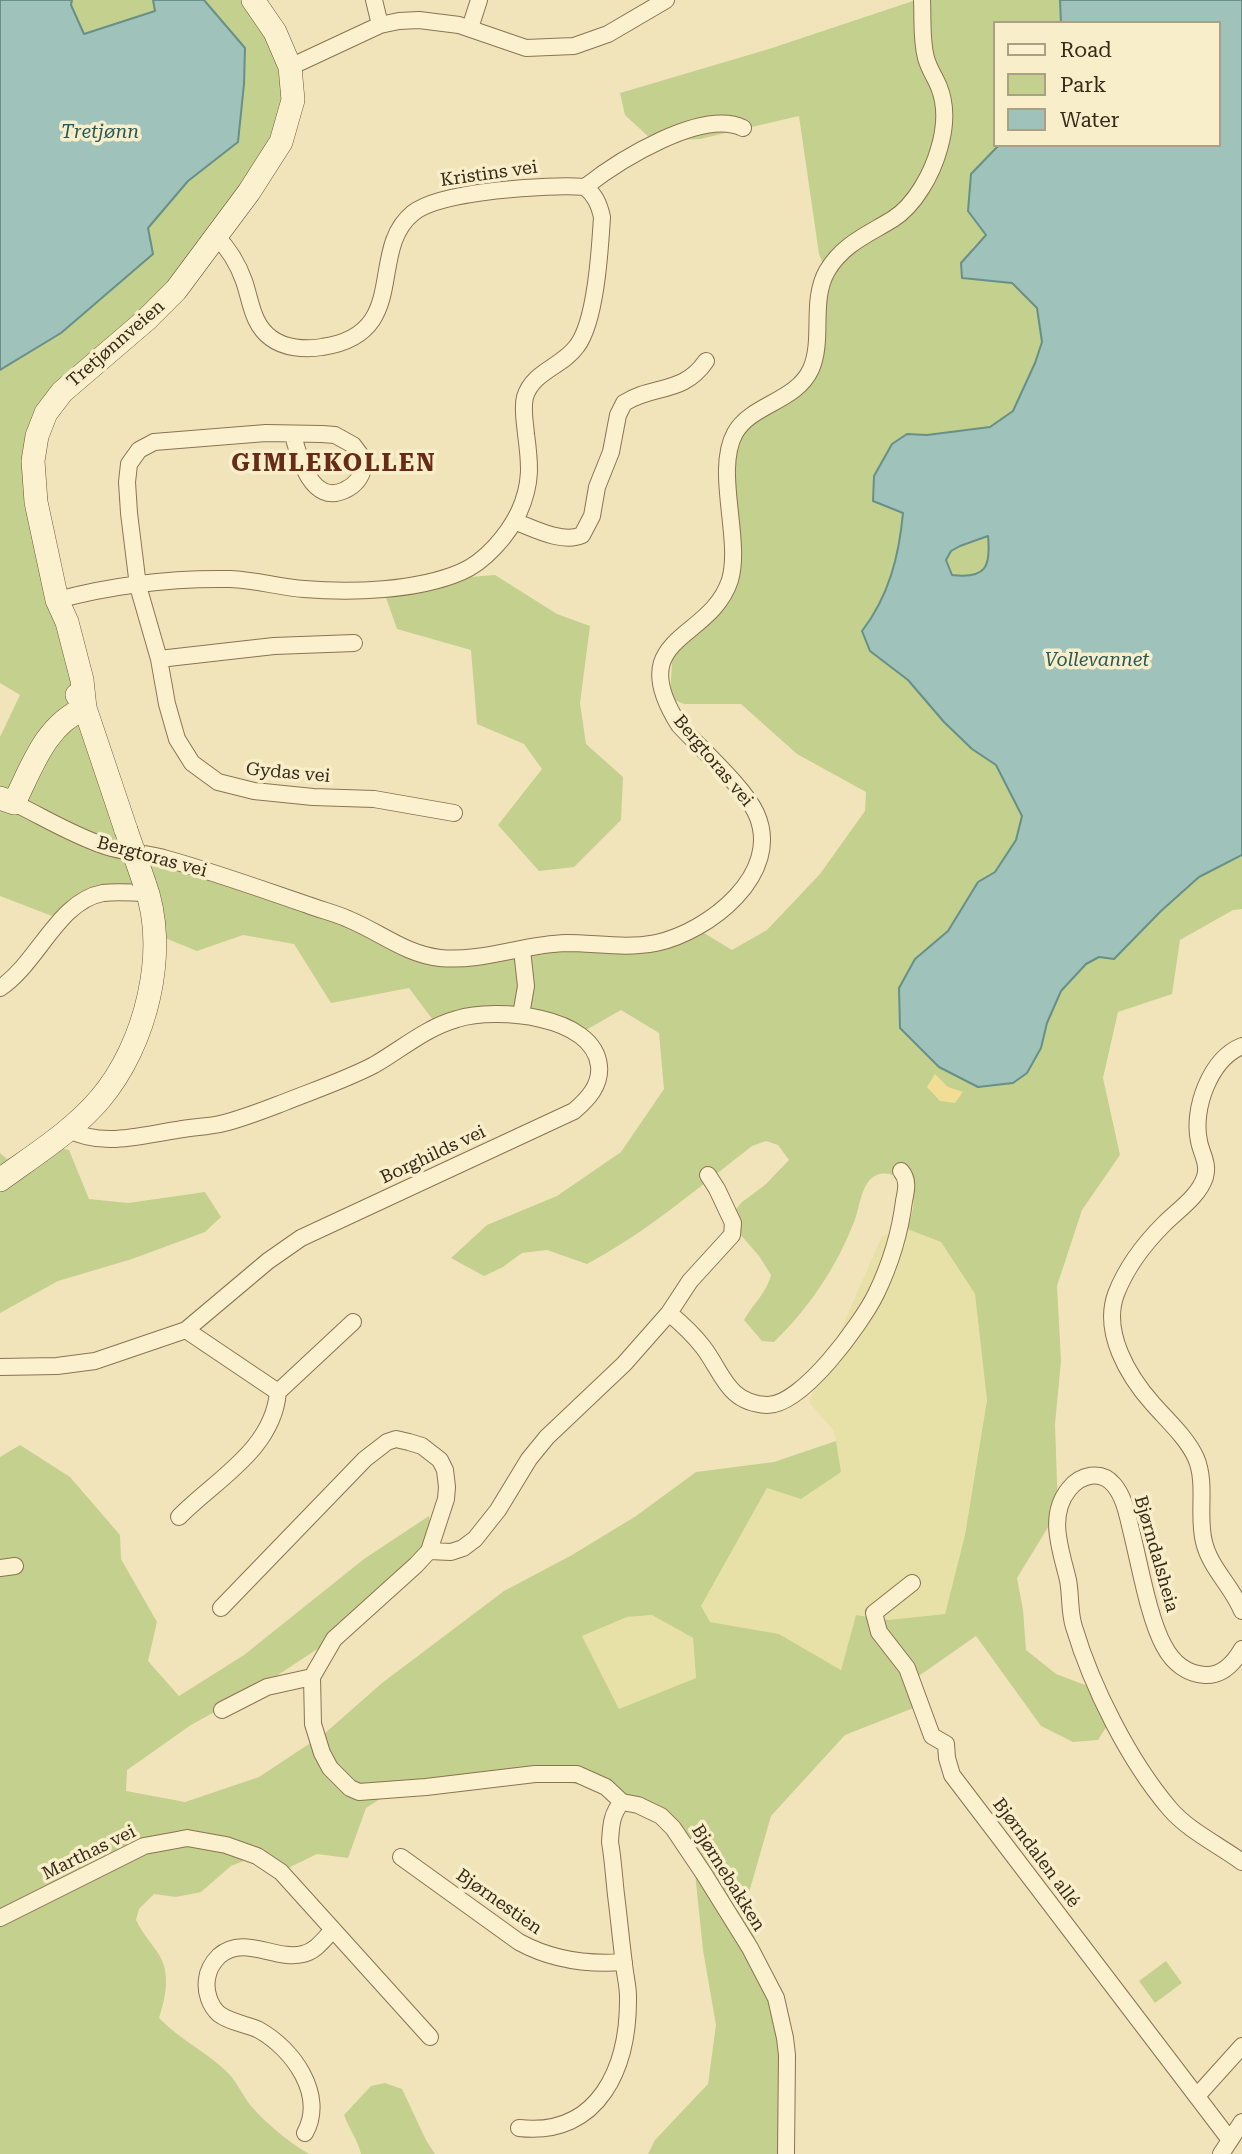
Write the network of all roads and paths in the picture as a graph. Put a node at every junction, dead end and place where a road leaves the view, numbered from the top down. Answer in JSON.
{"nodes":[{"id":1,"x":253,"y":0,"type":"edge"},
{"id":2,"x":374,"y":0,"type":"edge"},
{"id":3,"x":479,"y":0,"type":"edge"},
{"id":4,"x":666,"y":0,"type":"edge"},
{"id":5,"x":922,"y":0,"type":"edge"},
{"id":6,"x":380,"y":25,"type":"junction"},
{"id":7,"x":470,"y":28,"type":"junction"},
{"id":8,"x":290,"y":66,"type":"junction"},
{"id":9,"x":743,"y":128,"type":"dead end"},
{"id":10,"x":584,"y":187,"type":"junction"},
{"id":11,"x":216,"y":236,"type":"junction"},
{"id":12,"x":706,"y":361,"type":"dead end"},
{"id":13,"x":293,"y":435,"type":"junction"},
{"id":14,"x":514,"y":521,"type":"junction"},
{"id":15,"x":138,"y":586,"type":"junction"},
{"id":16,"x":57,"y":600,"type":"junction"},
{"id":17,"x":354,"y":643,"type":"dead end"},
{"id":18,"x":159,"y":659,"type":"junction"},
{"id":19,"x":85,"y":708,"type":"junction"},
{"id":20,"x":7,"y":801,"type":"edge"},
{"id":21,"x":454,"y":813,"type":"dead end"},
{"id":22,"x":146,"y":887,"type":"junction"},
{"id":23,"x":522,"y":950,"type":"junction"},
{"id":24,"x":0,"y":988,"type":"edge"},
{"id":25,"x":521,"y":1015,"type":"junction"},
{"id":26,"x":1242,"y":1046,"type":"edge"},
{"id":27,"x":68,"y":1129,"type":"junction"},
{"id":28,"x":901,"y":1171,"type":"dead end"},
{"id":29,"x":708,"y":1175,"type":"dead end"},
{"id":30,"x":0,"y":1180,"type":"edge"},
{"id":31,"x":669,"y":1313,"type":"junction"},
{"id":32,"x":353,"y":1322,"type":"dead end"},
{"id":33,"x":186,"y":1330,"type":"junction"},
{"id":34,"x":0,"y":1367,"type":"edge"},
{"id":35,"x":278,"y":1392,"type":"junction"},
{"id":36,"x":179,"y":1517,"type":"dead end"},
{"id":37,"x":429,"y":1550,"type":"junction"},
{"id":38,"x":912,"y":1583,"type":"dead end"},
{"id":39,"x":221,"y":1608,"type":"dead end"},
{"id":40,"x":1242,"y":1611,"type":"edge"},
{"id":41,"x":1242,"y":1649,"type":"edge"},
{"id":42,"x":312,"y":1677,"type":"junction"},
{"id":43,"x":222,"y":1710,"type":"dead end"},
{"id":44,"x":622,"y":1802,"type":"junction"},
{"id":45,"x":401,"y":1857,"type":"dead end"},
{"id":46,"x":1242,"y":1862,"type":"edge"},
{"id":47,"x":0,"y":1918,"type":"edge"},
{"id":48,"x":332,"y":1931,"type":"junction"},
{"id":49,"x":624,"y":1962,"type":"junction"},
{"id":50,"x":430,"y":2037,"type":"dead end"},
{"id":51,"x":1242,"y":2046,"type":"edge"},
{"id":52,"x":1197,"y":2096,"type":"junction"},
{"id":53,"x":1242,"y":2122,"type":"edge"},
{"id":54,"x":519,"y":2128,"type":"dead end"},
{"id":55,"x":306,"y":2133,"type":"dead end"},
{"id":56,"x":1230,"y":2140,"type":"junction"},
{"id":57,"x":786,"y":2154,"type":"edge"},
{"id":58,"x":1221,"y":2154,"type":"edge"}],
"edges":[{"from":1,"to":8,"type":"street","name":"Tretjønnveien"},
{"from":2,"to":6,"type":"street"},
{"from":3,"to":7,"type":"street"},
{"from":4,"to":7,"type":"street"},
{"from":5,"to":23,"type":"street","name":"Bergtoras vei"},
{"from":6,"to":7,"type":"street"},
{"from":6,"to":8,"type":"street"},
{"from":8,"to":11,"type":"street","name":"Tretjønnveien"},
{"from":9,"to":10,"type":"street"},
{"from":10,"to":11,"type":"street","name":"Kristins vei"},
{"from":10,"to":14,"type":"street"},
{"from":11,"to":16,"type":"street","name":"Tretjønnveien"},
{"from":12,"to":14,"type":"street"},
{"from":13,"to":13,"type":"street"},
{"from":13,"to":15,"type":"street"},
{"from":14,"to":15,"type":"street"},
{"from":15,"to":16,"type":"street"},
{"from":15,"to":18,"type":"street","name":"Gydas vei"},
{"from":16,"to":19,"type":"street","name":"Tretjønnveien"},
{"from":17,"to":18,"type":"street"},
{"from":18,"to":21,"type":"street","name":"Gydas vei"},
{"from":19,"to":20,"type":"street"},
{"from":19,"to":22,"type":"street","name":"Tretjønnveien","bridge":true},
{"from":20,"to":23,"type":"street","name":"Bergtoras vei"},
{"from":22,"to":24,"type":"street"},
{"from":22,"to":27,"type":"street","name":"Tretjønnveien"},
{"from":23,"to":25,"type":"street"},
{"from":25,"to":27,"type":"street","name":"Borghilds vei"},
{"from":25,"to":33,"type":"street","name":"Borghilds vei"},
{"from":26,"to":40,"type":"street"},
{"from":27,"to":30,"type":"street","name":"Tretjønnveien"},
{"from":28,"to":31,"type":"street"},
{"from":29,"to":31,"type":"street"},
{"from":31,"to":37,"type":"street"},
{"from":32,"to":35,"type":"street"},
{"from":33,"to":34,"type":"street","name":"Borghilds vei"},
{"from":33,"to":35,"type":"street"},
{"from":35,"to":36,"type":"street"},
{"from":37,"to":39,"type":"street"},
{"from":37,"to":42,"type":"street"},
{"from":38,"to":52,"type":"street","name":"Bjørndalen allé"},
{"from":41,"to":46,"type":"street","name":"Bjørndalsheia"},
{"from":42,"to":43,"type":"street"},
{"from":42,"to":44,"type":"street","name":"Bjørnebakken"},
{"from":44,"to":49,"type":"street"},
{"from":44,"to":57,"type":"street","name":"Bjørnebakken"},
{"from":45,"to":49,"type":"street","name":"Bjørnestien"},
{"from":47,"to":48,"type":"street","name":"Marthas vei"},
{"from":48,"to":50,"type":"street","name":"Marthas vei"},
{"from":48,"to":55,"type":"street"},
{"from":49,"to":54,"type":"street"},
{"from":51,"to":52,"type":"street"},
{"from":52,"to":56,"type":"street","name":"Bjørndalen allé"},
{"from":53,"to":56,"type":"street"},
{"from":56,"to":58,"type":"street"}]}
